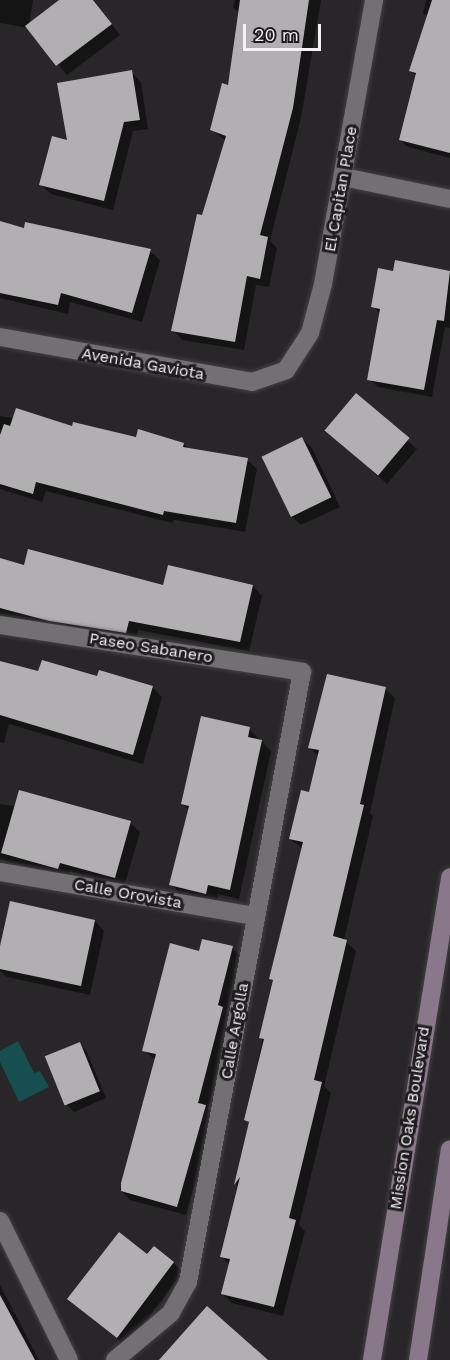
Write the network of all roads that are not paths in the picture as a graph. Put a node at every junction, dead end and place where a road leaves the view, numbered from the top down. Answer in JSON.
{"nodes":[{"id":1,"x":374,"y":0,"type":"edge"},
{"id":2,"x":343,"y":177,"type":"junction"},
{"id":3,"x":450,"y":199,"type":"edge"},
{"id":4,"x":0,"y":338,"type":"edge"},
{"id":5,"x":286,"y":370,"type":"joint"},
{"id":6,"x":0,"y":625,"type":"edge"},
{"id":7,"x":302,"y":672,"type":"joint"},
{"id":8,"x":0,"y":872,"type":"edge"},
{"id":9,"x":450,"y":877,"type":"edge"},
{"id":10,"x":255,"y":916,"type":"junction"},
{"id":11,"x":450,"y":1149,"type":"edge"},
{"id":12,"x":0,"y":1221,"type":"edge"},
{"id":13,"x":69,"y":1360,"type":"edge"},
{"id":14,"x":115,"y":1360,"type":"edge"},
{"id":15,"x":372,"y":1360,"type":"edge"},
{"id":16,"x":418,"y":1360,"type":"edge"}],
"edges":[{"from":1,"to":2,"type":"street","name":"El Capitan Place"},
{"from":2,"to":3,"type":"street"},
{"from":2,"to":5,"type":"street","name":"El Capitan Place"},
{"from":4,"to":5,"type":"street","name":"Avenida Gaviota"},
{"from":6,"to":7,"type":"street","name":"Paseo Sabanero"},
{"from":7,"to":10,"type":"street","name":"Calle Argolla"},
{"from":8,"to":10,"type":"street","name":"Calle Orovista"},
{"from":9,"to":15,"type":"main road","name":"Mission Oaks Boulevard"},
{"from":10,"to":14,"type":"street","name":"Calle Argolla"},
{"from":11,"to":16,"type":"main road"},
{"from":12,"to":13,"type":"street"}]}
